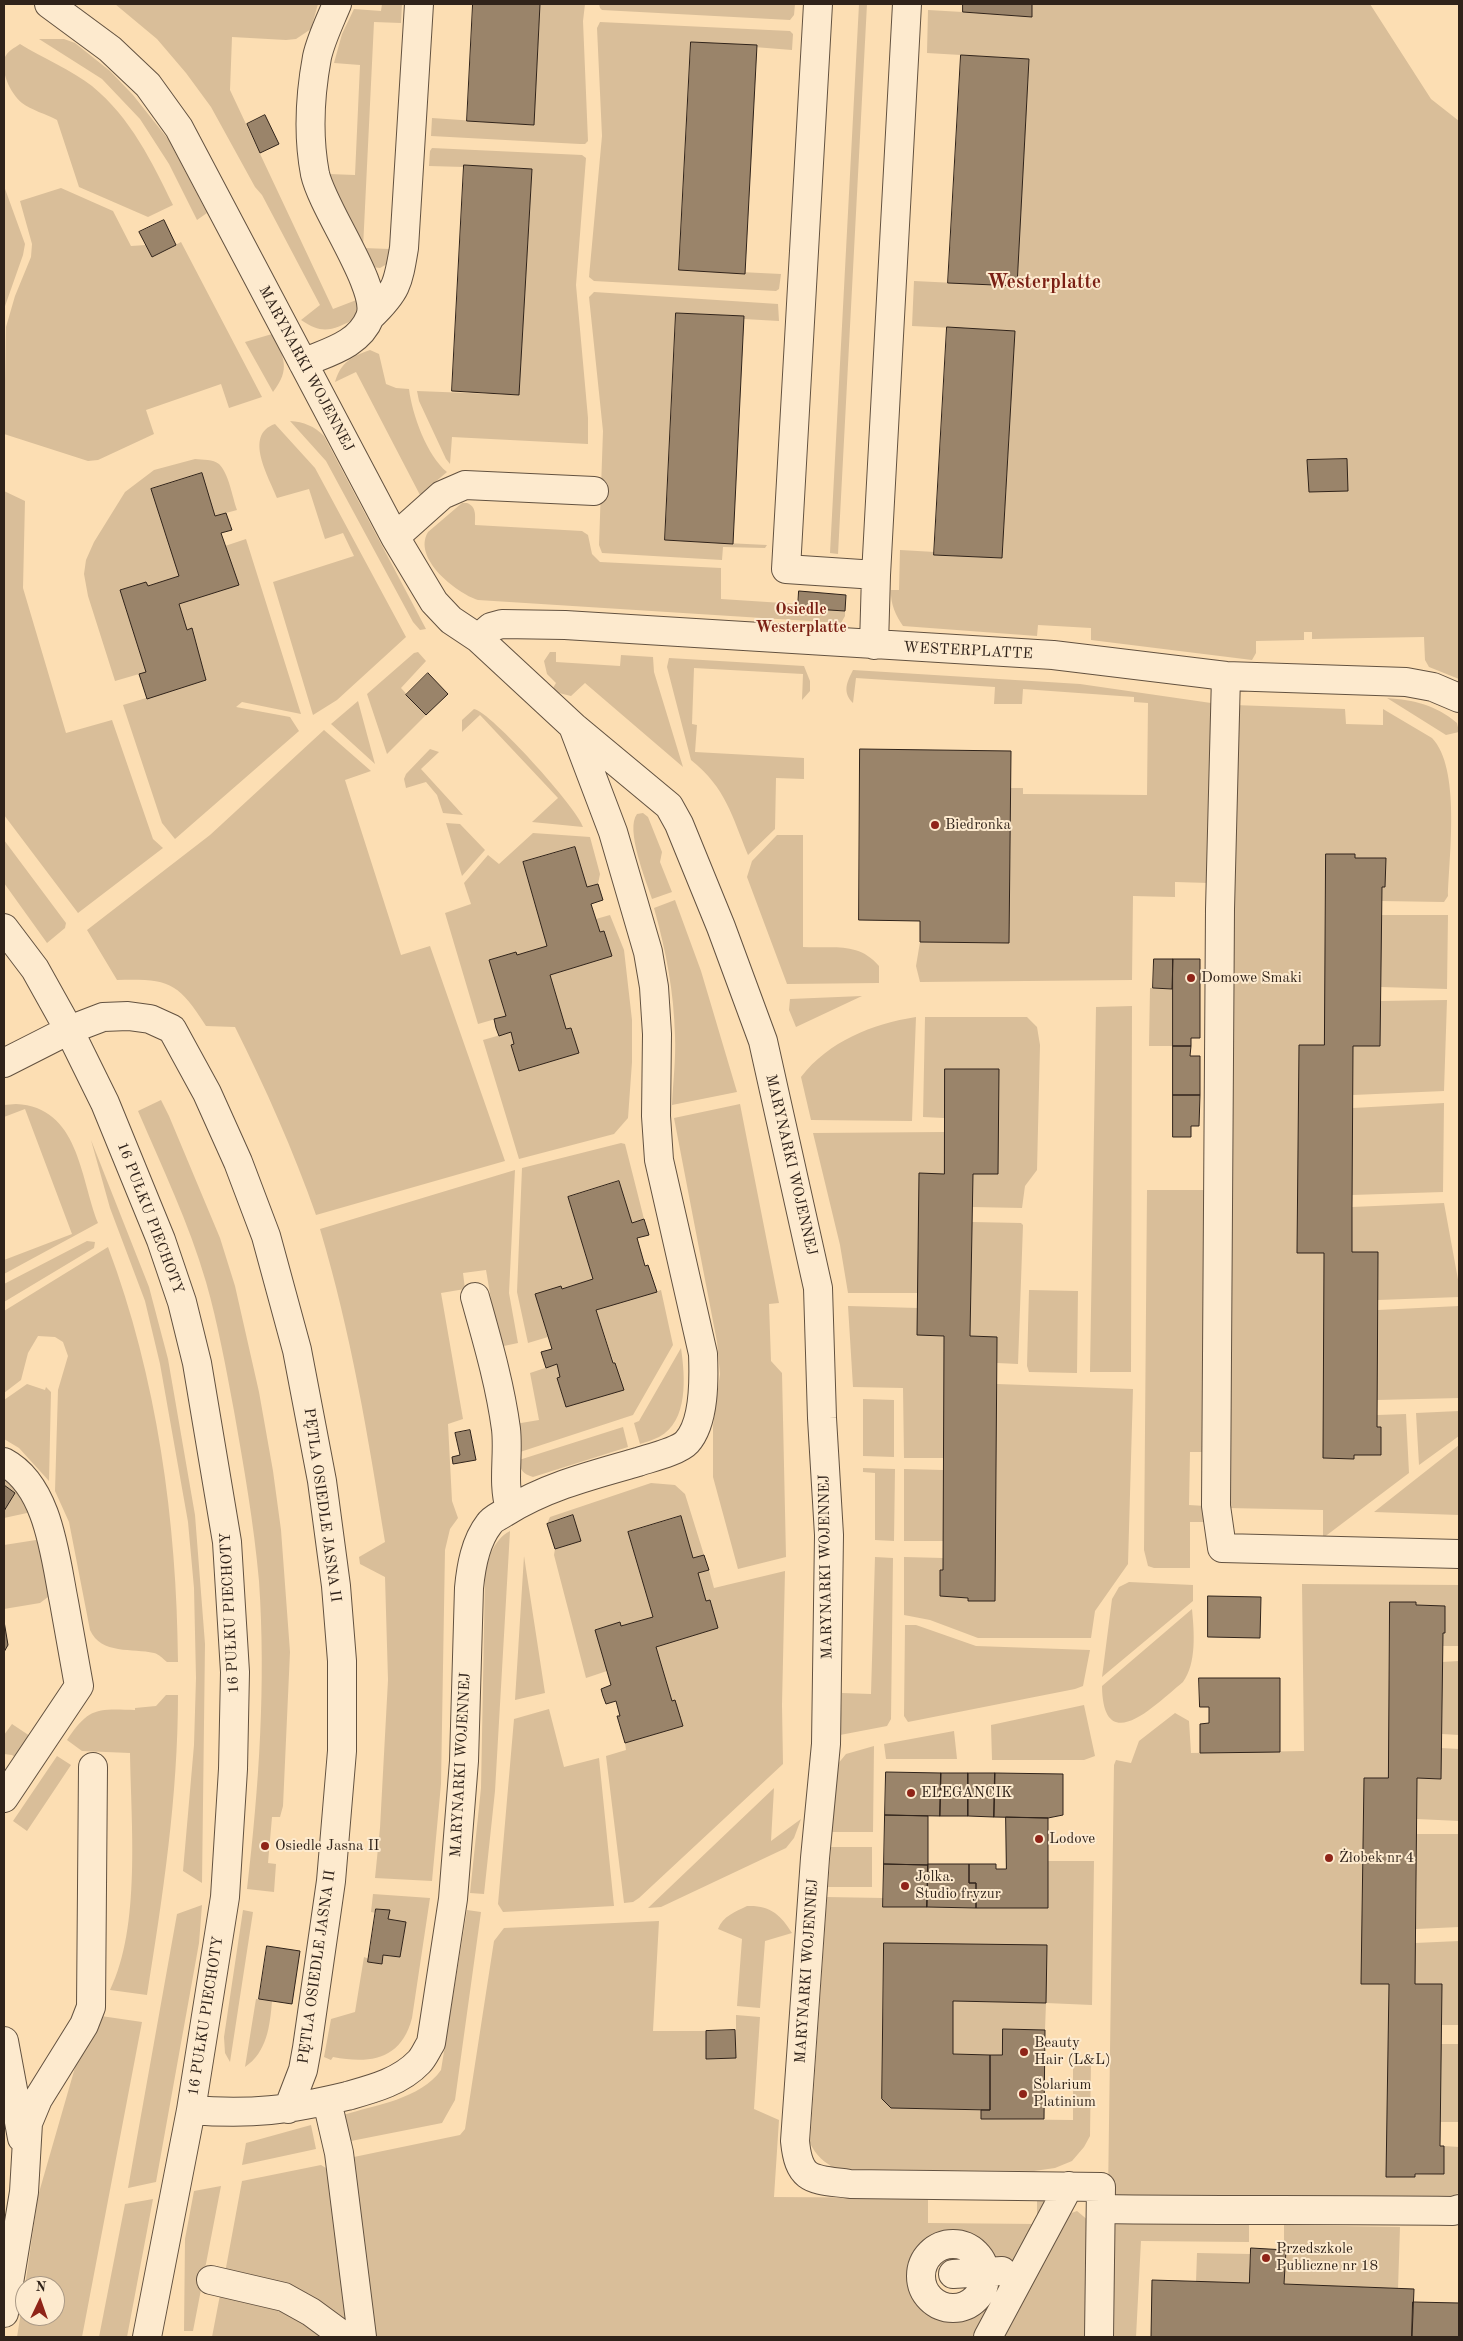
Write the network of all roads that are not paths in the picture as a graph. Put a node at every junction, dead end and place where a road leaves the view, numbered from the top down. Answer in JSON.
{"nodes":[{"id":1,"x":49,"y":4,"type":"edge"},
{"id":2,"x":336,"y":4,"type":"edge"},
{"id":3,"x":419,"y":4,"type":"edge"},
{"id":4,"x":818,"y":4,"type":"edge"},
{"id":5,"x":907,"y":4,"type":"edge"},
{"id":6,"x":370,"y":317,"type":"junction"},
{"id":7,"x":303,"y":363,"type":"junction"},
{"id":8,"x":594,"y":491,"type":"dead end"},
{"id":9,"x":395,"y":537,"type":"junction"},
{"id":10,"x":876,"y":575,"type":"junction"},
{"id":11,"x":478,"y":638,"type":"junction"},
{"id":12,"x":874,"y":645,"type":"junction"},
{"id":13,"x":1226,"y":676,"type":"junction"},
{"id":14,"x":1459,"y":698,"type":"edge"},
{"id":15,"x":574,"y":727,"type":"junction"},
{"id":16,"x":4,"y":928,"type":"edge"},
{"id":17,"x":69,"y":1030,"type":"junction"},
{"id":18,"x":4,"y":1063,"type":"edge"},
{"id":19,"x":475,"y":1296,"type":"dead end"},
{"id":20,"x":4,"y":1462,"type":"edge"},
{"id":21,"x":510,"y":1509,"type":"junction"},
{"id":22,"x":1459,"y":1554,"type":"edge"},
{"id":23,"x":93,"y":1767,"type":"dead end"},
{"id":24,"x":4,"y":1798,"type":"edge"},
{"id":25,"x":4,"y":2041,"type":"edge"},
{"id":26,"x":327,"y":2100,"type":"junction"},
{"id":27,"x":288,"y":2109,"type":"junction"},
{"id":28,"x":191,"y":2110,"type":"junction"},
{"id":29,"x":26,"y":2159,"type":"junction"},
{"id":30,"x":1069,"y":2186,"type":"junction"},
{"id":31,"x":1101,"y":2198,"type":"junction"},
{"id":32,"x":1456,"y":2210,"type":"edge"},
{"id":33,"x":934,"y":2249,"type":"junction"},
{"id":34,"x":1024,"y":2269,"type":"junction"},
{"id":35,"x":985,"y":2272,"type":"junction"},
{"id":36,"x":953,"y":2274,"type":"junction"},
{"id":37,"x":211,"y":2280,"type":"dead end"},
{"id":38,"x":935,"y":2303,"type":"junction"},
{"id":39,"x":4,"y":2313,"type":"edge"},
{"id":40,"x":147,"y":2337,"type":"edge"},
{"id":41,"x":345,"y":2337,"type":"edge"},
{"id":42,"x":362,"y":2337,"type":"edge"},
{"id":43,"x":988,"y":2337,"type":"edge"},
{"id":44,"x":1099,"y":2337,"type":"edge"}],
"edges":[{"from":1,"to":7,"type":"street","name":"MARYNARKI WOJENNEJ"},
{"from":2,"to":6,"type":"street"},
{"from":3,"to":6,"type":"street"},
{"from":4,"to":10,"type":"street"},
{"from":5,"to":10,"type":"street"},
{"from":6,"to":7,"type":"street"},
{"from":7,"to":9,"type":"street","name":"MARYNARKI WOJENNEJ"},
{"from":8,"to":9,"type":"street"},
{"from":9,"to":11,"type":"street","name":"MARYNARKI WOJENNEJ"},
{"from":10,"to":12,"type":"street"},
{"from":11,"to":12,"type":"street","name":"WESTERPLATTE"},
{"from":11,"to":15,"type":"street","name":"MARYNARKI WOJENNEJ"},
{"from":12,"to":13,"type":"street","name":"WESTERPLATTE"},
{"from":13,"to":14,"type":"street","name":"WESTERPLATTE"},
{"from":13,"to":22,"type":"street"},
{"from":15,"to":21,"type":"street","name":"MARYNARKI WOJENNEJ"},
{"from":15,"to":30,"type":"street","name":"MARYNARKI WOJENNEJ"},
{"from":16,"to":17,"type":"street","name":"16 PUŁKU PIECHOTY"},
{"from":17,"to":18,"type":"street","name":"PĘTLA OSIEDLE JASNA II"},
{"from":17,"to":27,"type":"street","name":"PĘTLA OSIEDLE JASNA II"},
{"from":17,"to":28,"type":"street","name":"16 PUŁKU PIECHOTY"},
{"from":19,"to":21,"type":"street"},
{"from":20,"to":24,"type":"street"},
{"from":21,"to":26,"type":"street","name":"MARYNARKI WOJENNEJ"},
{"from":23,"to":29,"type":"street"},
{"from":25,"to":29,"type":"street"},
{"from":26,"to":27,"type":"street","name":"MARYNARKI WOJENNEJ"},
{"from":26,"to":42,"type":"street"},
{"from":27,"to":28,"type":"street","name":"MARYNARKI WOJENNEJ"},
{"from":28,"to":40,"type":"street","name":"16 PUŁKU PIECHOTY"},
{"from":29,"to":39,"type":"street"},
{"from":30,"to":31,"type":"street","name":"MARYNARKI WOJENNEJ"},
{"from":30,"to":34,"type":"street"},
{"from":31,"to":32,"type":"street","name":"MARYNARKI WOJENNEJ"},
{"from":31,"to":44,"type":"street"},
{"from":33,"to":35,"type":"street"},
{"from":33,"to":36,"type":"street"},
{"from":33,"to":38,"type":"street"},
{"from":34,"to":35,"type":"street"},
{"from":34,"to":43,"type":"street"},
{"from":35,"to":36,"type":"street"},
{"from":35,"to":38,"type":"street"},
{"from":36,"to":38,"type":"street"},
{"from":37,"to":41,"type":"street"}]}
